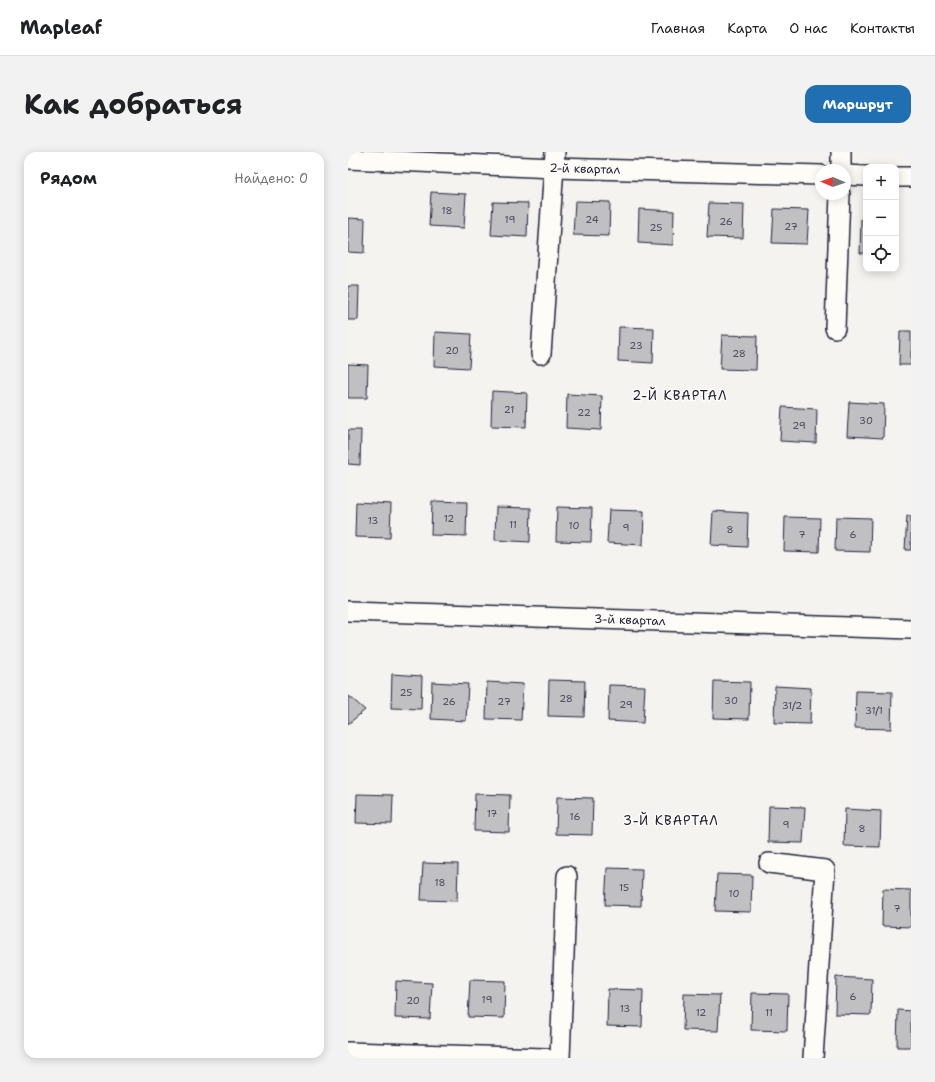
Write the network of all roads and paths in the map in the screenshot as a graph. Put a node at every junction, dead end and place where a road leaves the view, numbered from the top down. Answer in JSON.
{"nodes":[{"id":1,"x":841,"y":152,"type":"edge"},
{"id":2,"x":348,"y":159,"type":"edge"},
{"id":3,"x":555,"y":160,"type":"edge"},
{"id":4,"x":841,"y":164,"type":"edge"},
{"id":5,"x":815,"y":175,"type":"edge"},
{"id":6,"x":851,"y":175,"type":"edge"},
{"id":7,"x":863,"y":176,"type":"edge"},
{"id":8,"x":899,"y":177,"type":"edge"},
{"id":9,"x":911,"y":177,"type":"edge"},
{"id":10,"x":840,"y":200,"type":"edge"},
{"id":11,"x":835,"y":328,"type":"dead end"},
{"id":12,"x":541,"y":354,"type":"dead end"},
{"id":13,"x":348,"y":610,"type":"edge"},
{"id":14,"x":911,"y":629,"type":"edge"},
{"id":15,"x":769,"y":863,"type":"dead end"},
{"id":16,"x":567,"y":876,"type":"dead end"},
{"id":17,"x":348,"y":1052,"type":"edge"},
{"id":18,"x":528,"y":1058,"type":"edge"},
{"id":19,"x":544,"y":1058,"type":"edge"},
{"id":20,"x":560,"y":1058,"type":"edge"},
{"id":21,"x":813,"y":1058,"type":"edge"}],
"edges":[{"from":1,"to":4,"type":"street"},
{"from":2,"to":3,"type":"street","name":"2-й квартал"},
{"from":3,"to":5,"type":"street","name":"2-й квартал"},
{"from":3,"to":12,"type":"street"},
{"from":6,"to":7,"type":"street"},
{"from":8,"to":9,"type":"street"},
{"from":10,"to":11,"type":"street"},
{"from":13,"to":14,"type":"street","name":"3-й квартал"},
{"from":15,"to":21,"type":"street"},
{"from":16,"to":20,"type":"street"},
{"from":17,"to":18,"type":"street"},
{"from":18,"to":19,"type":"street"}]}
